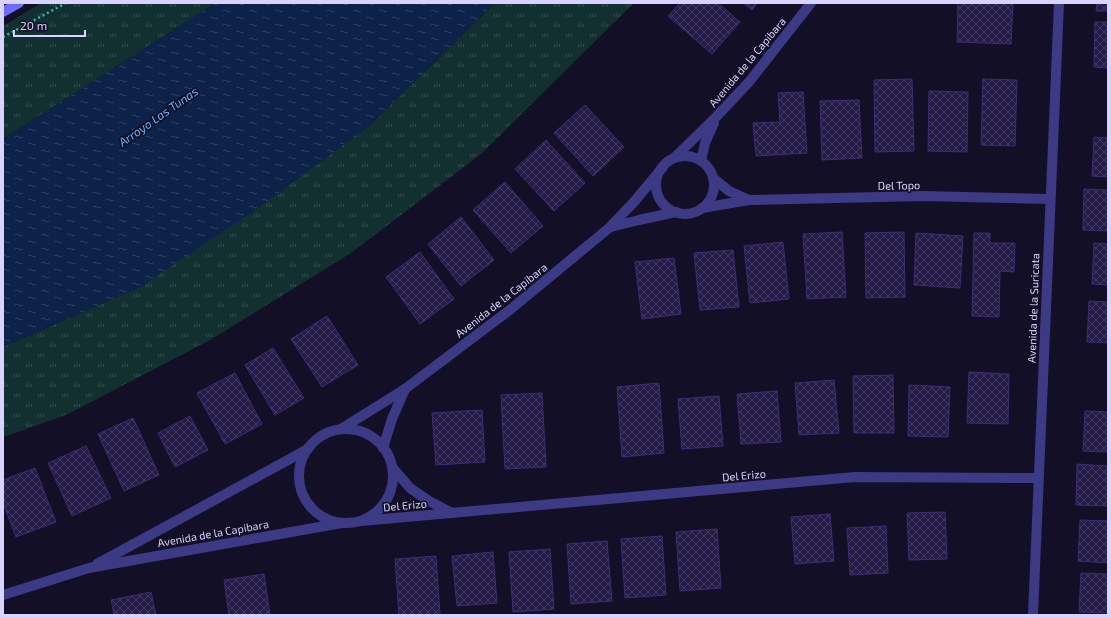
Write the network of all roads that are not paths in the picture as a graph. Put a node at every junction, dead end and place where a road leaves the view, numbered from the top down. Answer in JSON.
{"nodes":[{"id":1,"x":19,"y":3,"type":"edge"},
{"id":2,"x":811,"y":3,"type":"edge"},
{"id":3,"x":1059,"y":3,"type":"edge"},
{"id":4,"x":3,"y":12,"type":"edge"},
{"id":5,"x":716,"y":118,"type":"junction"},
{"id":6,"x":674,"y":158,"type":"junction"},
{"id":7,"x":701,"y":161,"type":"junction"},
{"id":8,"x":663,"y":167,"type":"junction"},
{"id":9,"x":713,"y":178,"type":"junction"},
{"id":10,"x":749,"y":200,"type":"junction"},
{"id":11,"x":1050,"y":200,"type":"junction"},
{"id":12,"x":702,"y":208,"type":"junction"},
{"id":13,"x":676,"y":212,"type":"junction"},
{"id":14,"x":609,"y":228,"type":"junction"},
{"id":15,"x":405,"y":389,"type":"junction"},
{"id":16,"x":341,"y":430,"type":"junction"},
{"id":17,"x":383,"y":448,"type":"junction"},
{"id":18,"x":308,"y":449,"type":"junction"},
{"id":19,"x":392,"y":467,"type":"junction"},
{"id":20,"x":1038,"y":478,"type":"junction"},
{"id":21,"x":452,"y":513,"type":"junction"},
{"id":22,"x":361,"y":521,"type":"junction"},
{"id":23,"x":342,"y":523,"type":"junction"},
{"id":24,"x":89,"y":568,"type":"junction"},
{"id":25,"x":3,"y":595,"type":"edge"},
{"id":26,"x":1033,"y":615,"type":"edge"}],
"edges":[{"from":1,"to":4,"type":"street"},
{"from":2,"to":5,"type":"street","name":"Avenida de la Capibara"},
{"from":3,"to":11,"type":"street","name":"Avenida de la Suricata"},
{"from":5,"to":6,"type":"street","name":"Avenida de la Capibara"},
{"from":5,"to":7,"type":"street","name":"Avenida de la Capibara"},
{"from":6,"to":7,"type":"street"},
{"from":6,"to":8,"type":"street","name":"Avenida de la Capibara"},
{"from":7,"to":9,"type":"street"},
{"from":8,"to":13,"type":"street"},
{"from":8,"to":14,"type":"street","name":"Avenida de la Capibara"},
{"from":9,"to":10,"type":"street","name":"Del Topo"},
{"from":9,"to":12,"type":"street"},
{"from":10,"to":11,"type":"street","name":"Del Topo"},
{"from":10,"to":12,"type":"street","name":"Del Topo"},
{"from":11,"to":20,"type":"street","name":"Avenida de la Suricata"},
{"from":12,"to":13,"type":"street","name":"Avenida de la Capibara"},
{"from":13,"to":14,"type":"street","name":"Avenida de la Capibara"},
{"from":14,"to":15,"type":"street","name":"Avenida de la Capibara"},
{"from":15,"to":16,"type":"street","name":"Avenida de la Capibara"},
{"from":15,"to":17,"type":"street","name":"Avenida de la Capibara"},
{"from":16,"to":17,"type":"street","name":"Avenida de la Capibara"},
{"from":16,"to":18,"type":"street","name":"Avenida de la Capibara"},
{"from":17,"to":19,"type":"street","name":"Avenida de la Capibara"},
{"from":18,"to":23,"type":"street","name":"Avenida de la Capibara"},
{"from":18,"to":24,"type":"street","name":"Avenida de la Capibara"},
{"from":19,"to":21,"type":"street","name":"Del Erizo"},
{"from":19,"to":22,"type":"street","name":"Avenida de la Capibara"},
{"from":20,"to":21,"type":"street","name":"Del Erizo"},
{"from":20,"to":26,"type":"street","name":"Avenida de la Suricata"},
{"from":21,"to":22,"type":"street","name":"Del Erizo"},
{"from":22,"to":23,"type":"street","name":"Avenida de la Capibara"},
{"from":23,"to":24,"type":"street","name":"Avenida de la Capibara"},
{"from":24,"to":25,"type":"street","name":"Avenida de la Capibara"}]}
